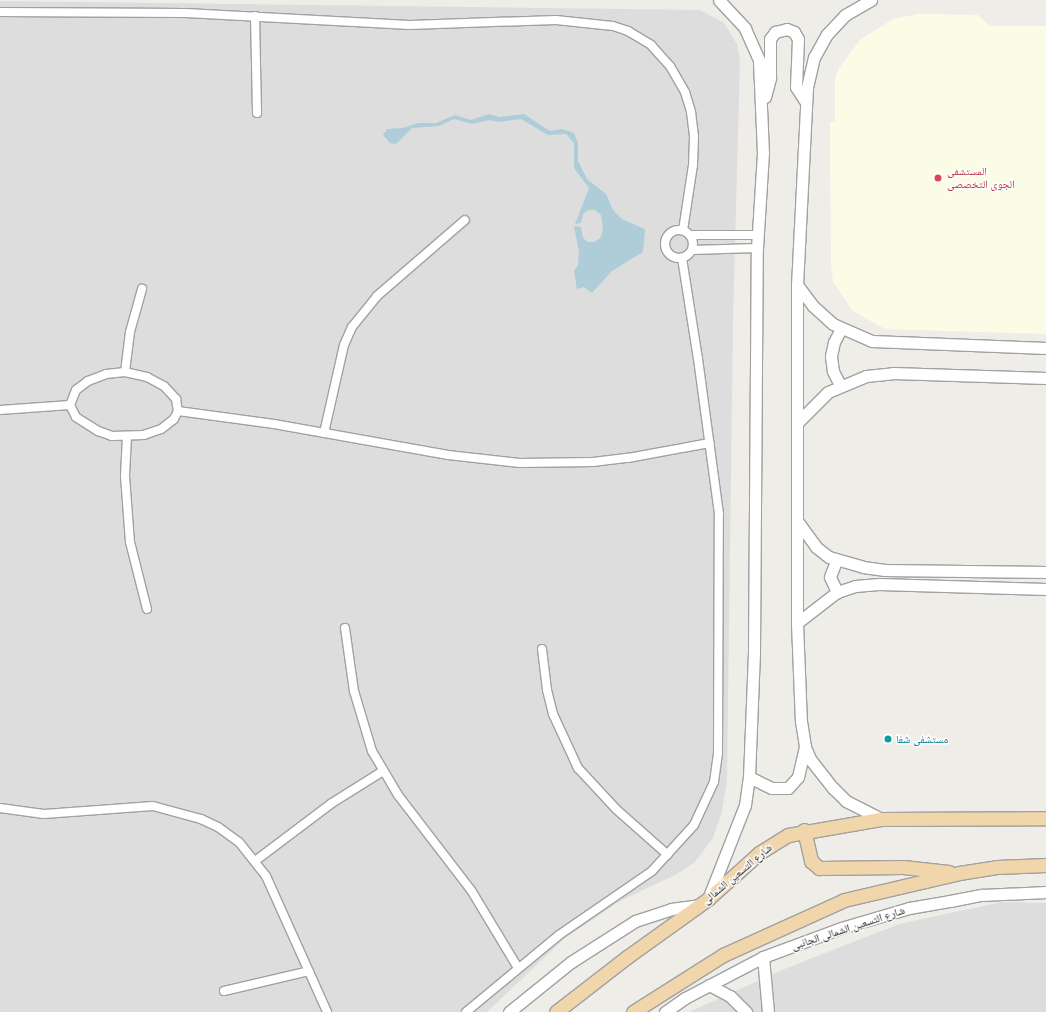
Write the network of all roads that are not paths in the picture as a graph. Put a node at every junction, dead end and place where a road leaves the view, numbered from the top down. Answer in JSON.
{"nodes":[{"id":1,"x":720,"y":0,"type":"edge"},
{"id":2,"x":870,"y":0,"type":"edge"},
{"id":3,"x":0,"y":12,"type":"edge"},
{"id":4,"x":255,"y":16,"type":"junction"},
{"id":5,"x":805,"y":101,"type":"junction"},
{"id":6,"x":762,"y":102,"type":"junction"},
{"id":7,"x":257,"y":112,"type":"dead end"},
{"id":8,"x":465,"y":220,"type":"dead end"},
{"id":9,"x":683,"y":230,"type":"junction"},
{"id":10,"x":690,"y":235,"type":"junction"},
{"id":11,"x":758,"y":235,"type":"junction"},
{"id":12,"x":757,"y":248,"type":"junction"},
{"id":13,"x":692,"y":250,"type":"junction"},
{"id":14,"x":682,"y":258,"type":"junction"},
{"id":15,"x":798,"y":285,"type":"junction"},
{"id":16,"x":142,"y":289,"type":"dead end"},
{"id":17,"x":841,"y":329,"type":"junction"},
{"id":18,"x":1046,"y":348,"type":"edge"},
{"id":19,"x":125,"y":372,"type":"junction"},
{"id":20,"x":1046,"y":378,"type":"edge"},
{"id":21,"x":840,"y":385,"type":"junction"},
{"id":22,"x":70,"y":405,"type":"junction"},
{"id":23,"x":0,"y":410,"type":"edge"},
{"id":24,"x":178,"y":411,"type":"junction"},
{"id":25,"x":799,"y":421,"type":"junction"},
{"id":26,"x":324,"y":433,"type":"junction"},
{"id":27,"x":127,"y":437,"type":"junction"},
{"id":28,"x":710,"y":443,"type":"junction"},
{"id":29,"x":798,"y":522,"type":"junction"},
{"id":30,"x":836,"y":561,"type":"junction"},
{"id":31,"x":956,"y":571,"type":"junction"},
{"id":32,"x":1046,"y":572,"type":"edge"},
{"id":33,"x":955,"y":586,"type":"junction"},
{"id":34,"x":1046,"y":589,"type":"edge"},
{"id":35,"x":837,"y":592,"type":"junction"},
{"id":36,"x":147,"y":609,"type":"dead end"},
{"id":37,"x":797,"y":623,"type":"junction"},
{"id":38,"x":345,"y":628,"type":"dead end"},
{"id":39,"x":542,"y":649,"type":"dead end"},
{"id":40,"x":805,"y":748,"type":"junction"},
{"id":41,"x":383,"y":771,"type":"junction"},
{"id":42,"x":749,"y":776,"type":"junction"},
{"id":43,"x":0,"y":808,"type":"edge"},
{"id":44,"x":1046,"y":818,"type":"edge"},
{"id":45,"x":881,"y":819,"type":"junction"},
{"id":46,"x":804,"y":830,"type":"junction"},
{"id":47,"x":668,"y":855,"type":"junction"},
{"id":48,"x":255,"y":862,"type":"junction"},
{"id":49,"x":1046,"y":865,"type":"edge"},
{"id":50,"x":959,"y":873,"type":"junction"},
{"id":51,"x":1046,"y":892,"type":"edge"},
{"id":52,"x":704,"y":902,"type":"junction"},
{"id":53,"x":763,"y":957,"type":"junction"},
{"id":54,"x":518,"y":968,"type":"junction"},
{"id":55,"x":308,"y":971,"type":"junction"},
{"id":56,"x":708,"y":985,"type":"junction"},
{"id":57,"x":224,"y":991,"type":"dead end"},
{"id":58,"x":327,"y":1012,"type":"edge"},
{"id":59,"x":466,"y":1012,"type":"edge"},
{"id":60,"x":509,"y":1012,"type":"edge"},
{"id":61,"x":556,"y":1012,"type":"edge"},
{"id":62,"x":633,"y":1012,"type":"edge"},
{"id":63,"x":665,"y":1012,"type":"edge"},
{"id":64,"x":746,"y":1012,"type":"edge"},
{"id":65,"x":768,"y":1012,"type":"edge"}],
"edges":[{"from":1,"to":6,"type":"street"},
{"from":2,"to":5,"type":"street"},
{"from":3,"to":4,"type":"street"},
{"from":4,"to":7,"type":"street"},
{"from":4,"to":9,"type":"street"},
{"from":5,"to":6,"type":"street"},
{"from":5,"to":15,"type":"street"},
{"from":6,"to":11,"type":"street"},
{"from":8,"to":26,"type":"street"},
{"from":9,"to":10,"type":"street"},
{"from":9,"to":14,"type":"street"},
{"from":10,"to":11,"type":"street"},
{"from":10,"to":13,"type":"street"},
{"from":11,"to":12,"type":"street"},
{"from":12,"to":13,"type":"street"},
{"from":12,"to":42,"type":"street"},
{"from":13,"to":14,"type":"street"},
{"from":14,"to":28,"type":"street"},
{"from":15,"to":17,"type":"street"},
{"from":15,"to":25,"type":"street"},
{"from":16,"to":19,"type":"street"},
{"from":17,"to":18,"type":"street"},
{"from":17,"to":21,"type":"street"},
{"from":19,"to":22,"type":"street"},
{"from":19,"to":24,"type":"street"},
{"from":20,"to":21,"type":"street"},
{"from":21,"to":25,"type":"street"},
{"from":22,"to":23,"type":"street"},
{"from":22,"to":27,"type":"street"},
{"from":24,"to":26,"type":"street"},
{"from":24,"to":27,"type":"street"},
{"from":25,"to":29,"type":"street"},
{"from":26,"to":28,"type":"street"},
{"from":27,"to":36,"type":"street"},
{"from":28,"to":47,"type":"street"},
{"from":29,"to":30,"type":"street"},
{"from":29,"to":37,"type":"street"},
{"from":30,"to":31,"type":"street"},
{"from":30,"to":35,"type":"street"},
{"from":31,"to":32,"type":"street"},
{"from":31,"to":33,"type":"street"},
{"from":33,"to":34,"type":"street"},
{"from":33,"to":35,"type":"street"},
{"from":35,"to":37,"type":"street"},
{"from":37,"to":40,"type":"street"},
{"from":38,"to":41,"type":"street"},
{"from":39,"to":47,"type":"street"},
{"from":40,"to":42,"type":"street"},
{"from":40,"to":45,"type":"street"},
{"from":41,"to":48,"type":"street"},
{"from":41,"to":54,"type":"street"},
{"from":42,"to":52,"type":"street"},
{"from":43,"to":48,"type":"street"},
{"from":44,"to":45,"type":"main road","name":"شارع التسعين الشمالى"},
{"from":45,"to":46,"type":"main road","name":"شارع التسعين الشمالى"},
{"from":46,"to":50,"type":"main road"},
{"from":46,"to":52,"type":"main road","name":"شارع التسعين الشمالى"},
{"from":47,"to":54,"type":"street"},
{"from":48,"to":55,"type":"street"},
{"from":49,"to":50,"type":"main road"},
{"from":50,"to":62,"type":"main road"},
{"from":51,"to":53,"type":"street","name":"شارع التسعين الشمالى الجانبى"},
{"from":52,"to":60,"type":"street"},
{"from":52,"to":61,"type":"main road","name":"شارع التسعين الشمالى"},
{"from":53,"to":56,"type":"street","name":"شارع التسعين الشمالى الجانبى"},
{"from":53,"to":65,"type":"street"},
{"from":54,"to":59,"type":"street"},
{"from":55,"to":57,"type":"street"},
{"from":55,"to":58,"type":"street"},
{"from":56,"to":63,"type":"street","name":"شارع التسعين الشمالى الجانبى"},
{"from":56,"to":64,"type":"street"}]}
